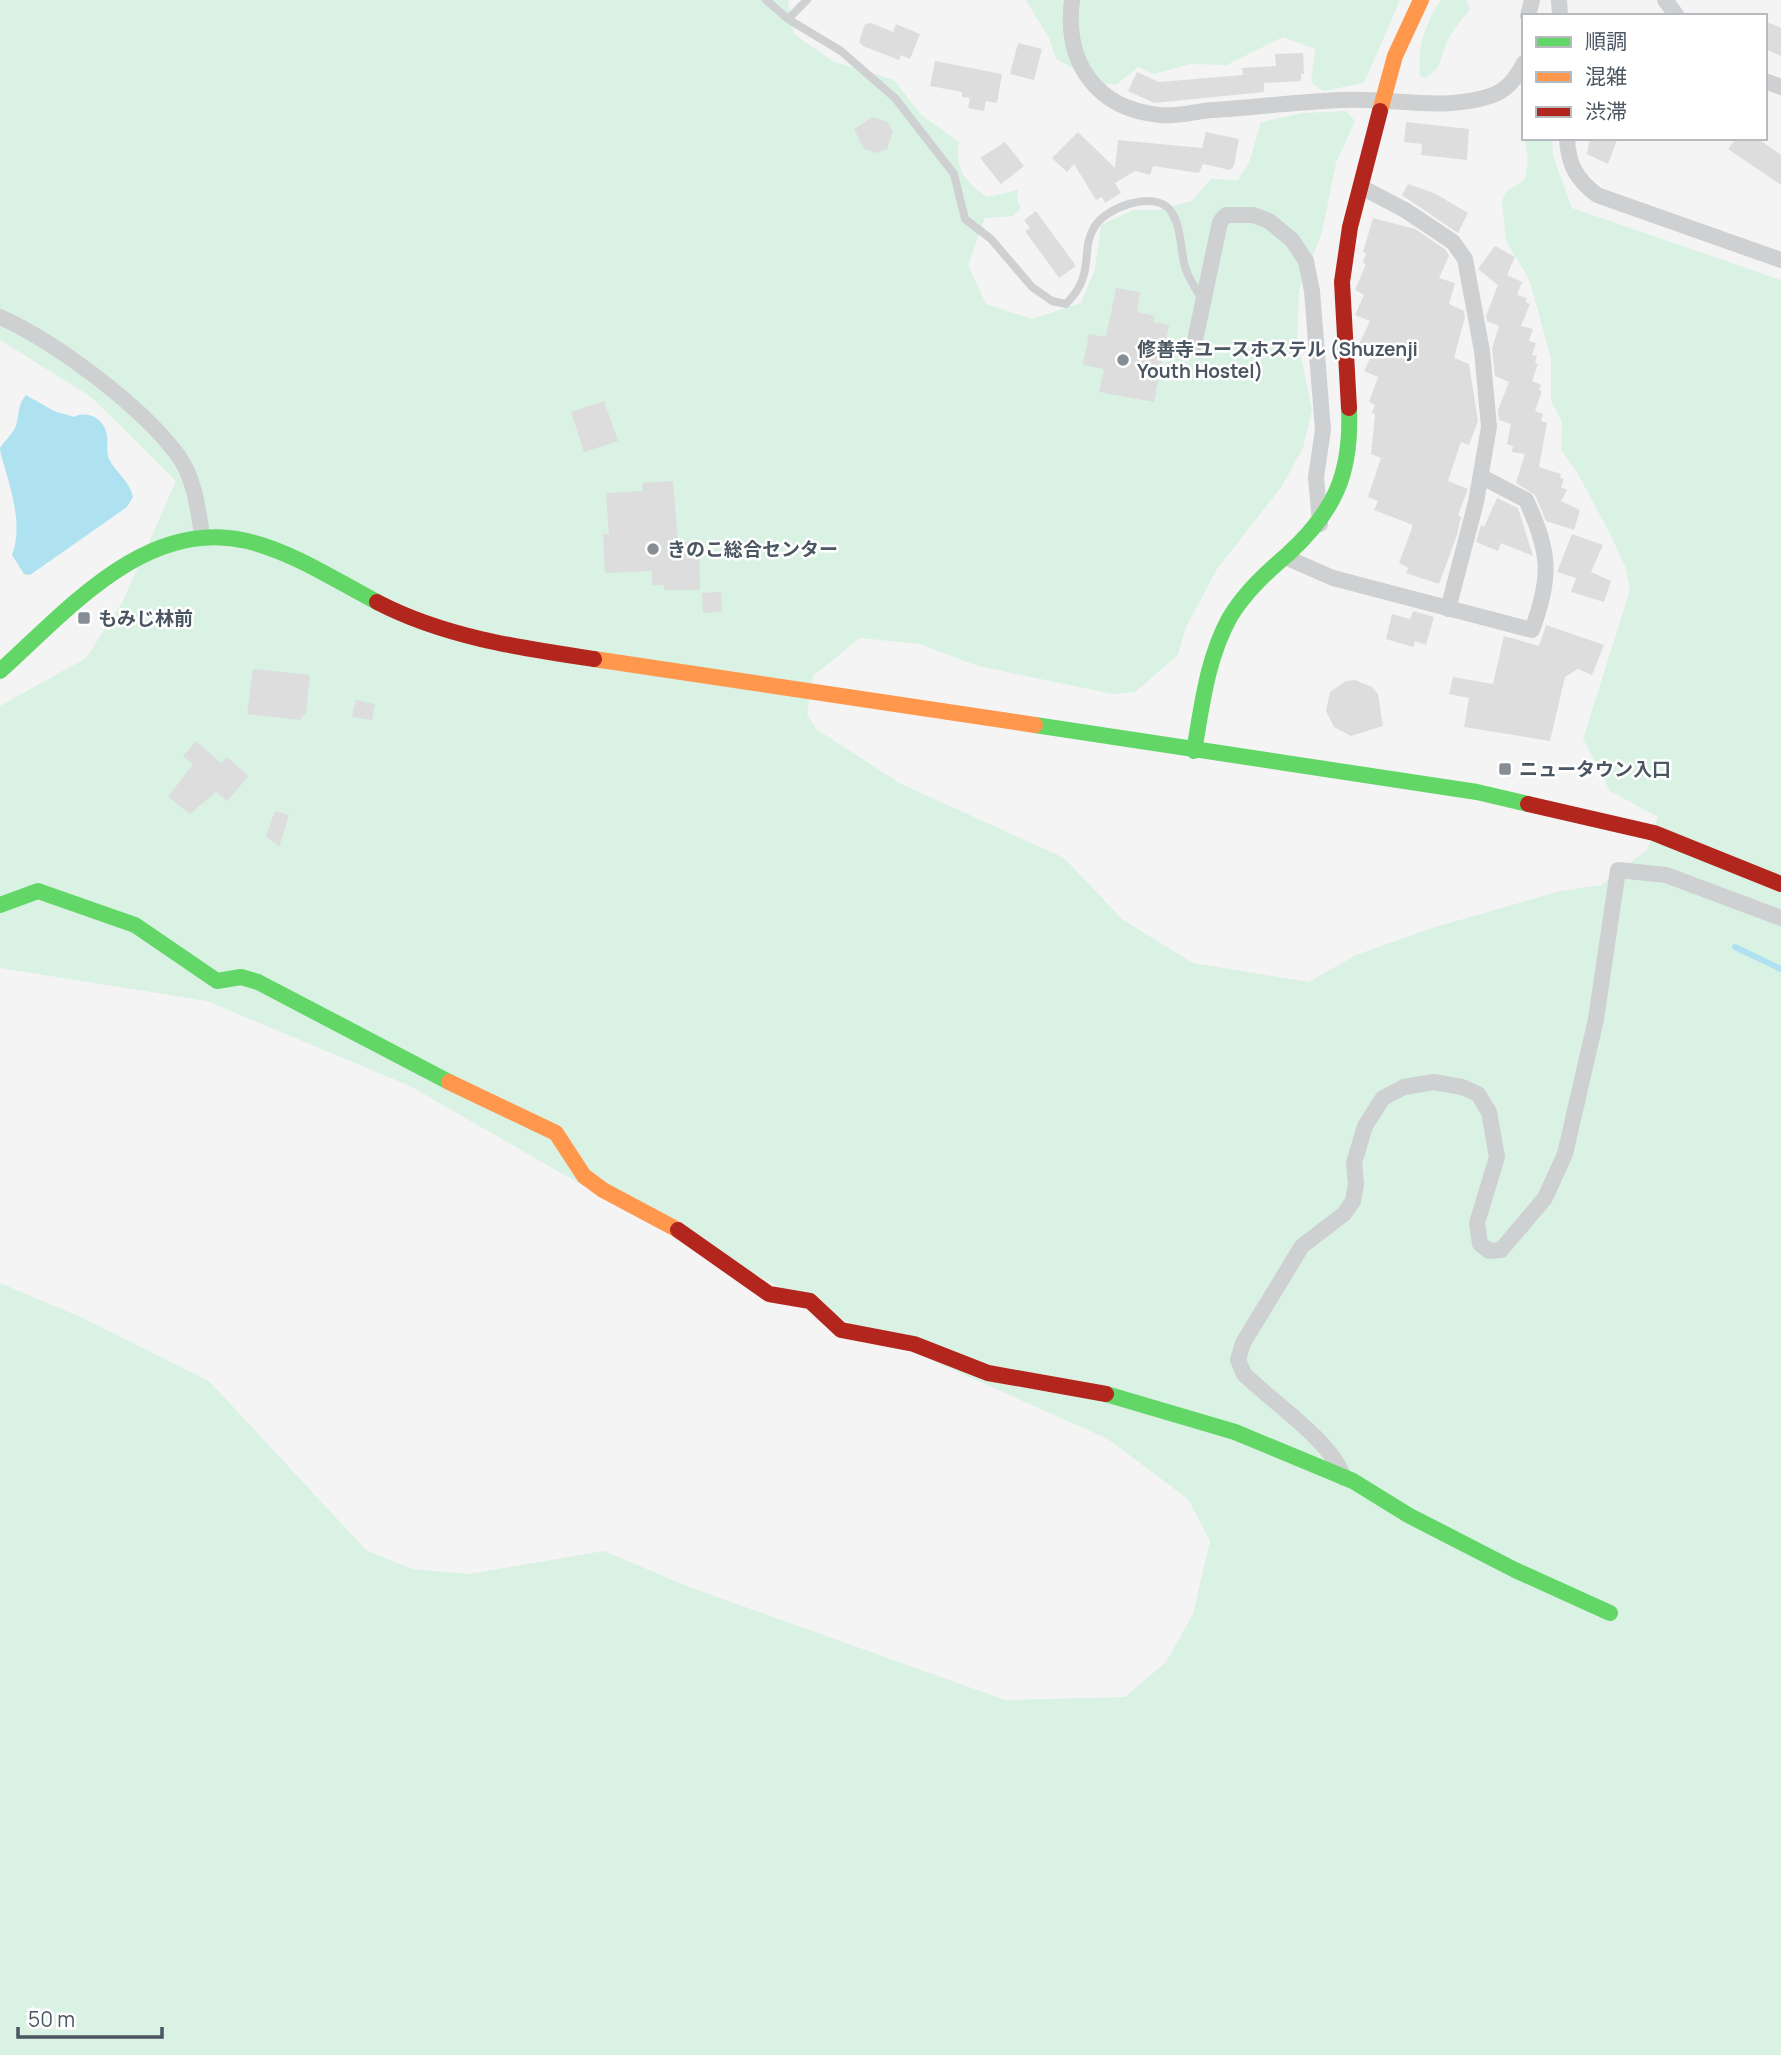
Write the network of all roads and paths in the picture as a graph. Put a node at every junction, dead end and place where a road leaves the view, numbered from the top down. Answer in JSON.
{"nodes":[{"id":1,"x":766,"y":0,"type":"edge"},
{"id":2,"x":807,"y":0,"type":"edge"},
{"id":3,"x":1072,"y":0,"type":"edge"},
{"id":4,"x":1421,"y":0,"type":"edge"},
{"id":5,"x":788,"y":19,"type":"junction"},
{"id":6,"x":1522,"y":66,"type":"edge"},
{"id":7,"x":1382,"y":101,"type":"junction"},
{"id":8,"x":1567,"y":140,"type":"edge"},
{"id":9,"x":1361,"y":187,"type":"junction"},
{"id":10,"x":1781,"y":260,"type":"edge"},
{"id":11,"x":1203,"y":300,"type":"junction"},
{"id":12,"x":0,"y":317,"type":"edge"},
{"id":13,"x":1194,"y":345,"type":"dead end"},
{"id":14,"x":1482,"y":477,"type":"junction"},
{"id":15,"x":1320,"y":524,"type":"junction"},
{"id":16,"x":202,"y":535,"type":"junction"},
{"id":17,"x":1285,"y":557,"type":"junction"},
{"id":18,"x":1448,"y":609,"type":"junction"},
{"id":19,"x":0,"y":671,"type":"edge"},
{"id":20,"x":1194,"y":751,"type":"junction"},
{"id":21,"x":1781,"y":884,"type":"edge"},
{"id":22,"x":0,"y":905,"type":"edge"},
{"id":23,"x":1781,"y":918,"type":"edge"},
{"id":24,"x":1344,"y":1478,"type":"junction"},
{"id":25,"x":1610,"y":1613,"type":"dead end"}],
"edges":[{"from":1,"to":5,"type":"lane"},
{"from":2,"to":5,"type":"lane"},
{"from":3,"to":7,"type":"street"},
{"from":4,"to":7,"type":"street"},
{"from":5,"to":11,"type":"lane"},
{"from":6,"to":7,"type":"street"},
{"from":7,"to":9,"type":"street"},
{"from":8,"to":10,"type":"street"},
{"from":9,"to":14,"type":"street"},
{"from":9,"to":15,"type":"street"},
{"from":11,"to":13,"type":"street"},
{"from":11,"to":15,"type":"street"},
{"from":12,"to":16,"type":"street"},
{"from":14,"to":18,"type":"street"},
{"from":14,"to":18,"type":"street"},
{"from":15,"to":17,"type":"street"},
{"from":16,"to":19,"type":"street"},
{"from":16,"to":20,"type":"street"},
{"from":17,"to":18,"type":"street"},
{"from":17,"to":20,"type":"street"},
{"from":20,"to":21,"type":"street"},
{"from":22,"to":24,"type":"street"},
{"from":23,"to":24,"type":"street"},
{"from":24,"to":25,"type":"street"}]}
